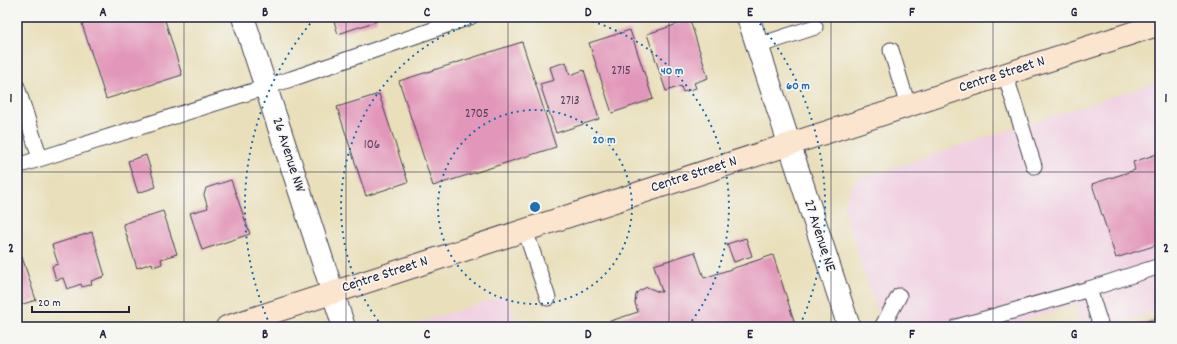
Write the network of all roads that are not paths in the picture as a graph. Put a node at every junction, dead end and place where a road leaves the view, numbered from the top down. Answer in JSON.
{"nodes":[{"id":1,"x":243,"y":17,"type":"edge"},
{"id":2,"x":470,"y":17,"type":"edge"},
{"id":3,"x":748,"y":17,"type":"edge"},
{"id":4,"x":1160,"y":24,"type":"edge"},
{"id":5,"x":816,"y":27,"type":"dead end"},
{"id":6,"x":757,"y":46,"type":"junction"},
{"id":7,"x":891,"y":50,"type":"dead end"},
{"id":8,"x":1005,"y":74,"type":"junction"},
{"id":9,"x":17,"y":87,"type":"edge"},
{"id":10,"x":266,"y":87,"type":"junction"},
{"id":11,"x":908,"y":106,"type":"junction"},
{"id":12,"x":789,"y":144,"type":"junction"},
{"id":13,"x":40,"y":158,"type":"junction"},
{"id":14,"x":17,"y":166,"type":"edge"},
{"id":15,"x":1034,"y":166,"type":"dead end"},
{"id":16,"x":525,"y":230,"type":"junction"},
{"id":17,"x":1160,"y":266,"type":"edge"},
{"id":18,"x":1088,"y":289,"type":"junction"},
{"id":19,"x":332,"y":292,"type":"junction"},
{"id":20,"x":899,"y":296,"type":"dead end"},
{"id":21,"x":548,"y":298,"type":"dead end"},
{"id":22,"x":227,"y":327,"type":"edge"},
{"id":23,"x":344,"y":327,"type":"edge"},
{"id":24,"x":848,"y":327,"type":"edge"},
{"id":25,"x":882,"y":327,"type":"edge"},
{"id":26,"x":957,"y":327,"type":"edge"},
{"id":27,"x":1101,"y":327,"type":"edge"}],
"edges":[{"from":1,"to":10,"type":"street","name":"26 Avenue NW"},
{"from":2,"to":10,"type":"lane"},
{"from":3,"to":6,"type":"street","name":"27 Avenue NE"},
{"from":4,"to":8,"type":"main road","name":"Centre Street N"},
{"from":5,"to":6,"type":"lane"},
{"from":6,"to":12,"type":"street","name":"27 Avenue NE"},
{"from":7,"to":11,"type":"lane"},
{"from":8,"to":11,"type":"main road","name":"Centre Street N"},
{"from":8,"to":15,"type":"lane"},
{"from":9,"to":13,"type":"lane"},
{"from":10,"to":13,"type":"lane"},
{"from":10,"to":19,"type":"street","name":"26 Avenue NW"},
{"from":11,"to":12,"type":"main road","name":"Centre Street N"},
{"from":12,"to":16,"type":"main road","name":"Centre Street N"},
{"from":12,"to":24,"type":"street","name":"27 Avenue NE"},
{"from":13,"to":14,"type":"lane"},
{"from":16,"to":19,"type":"main road","name":"Centre Street N"},
{"from":16,"to":21,"type":"lane"},
{"from":17,"to":18,"type":"lane"},
{"from":18,"to":26,"type":"lane"},
{"from":18,"to":27,"type":"lane"},
{"from":19,"to":22,"type":"main road","name":"Centre Street N"},
{"from":19,"to":23,"type":"street","name":"26 Avenue NW"},
{"from":20,"to":25,"type":"lane"}]}
